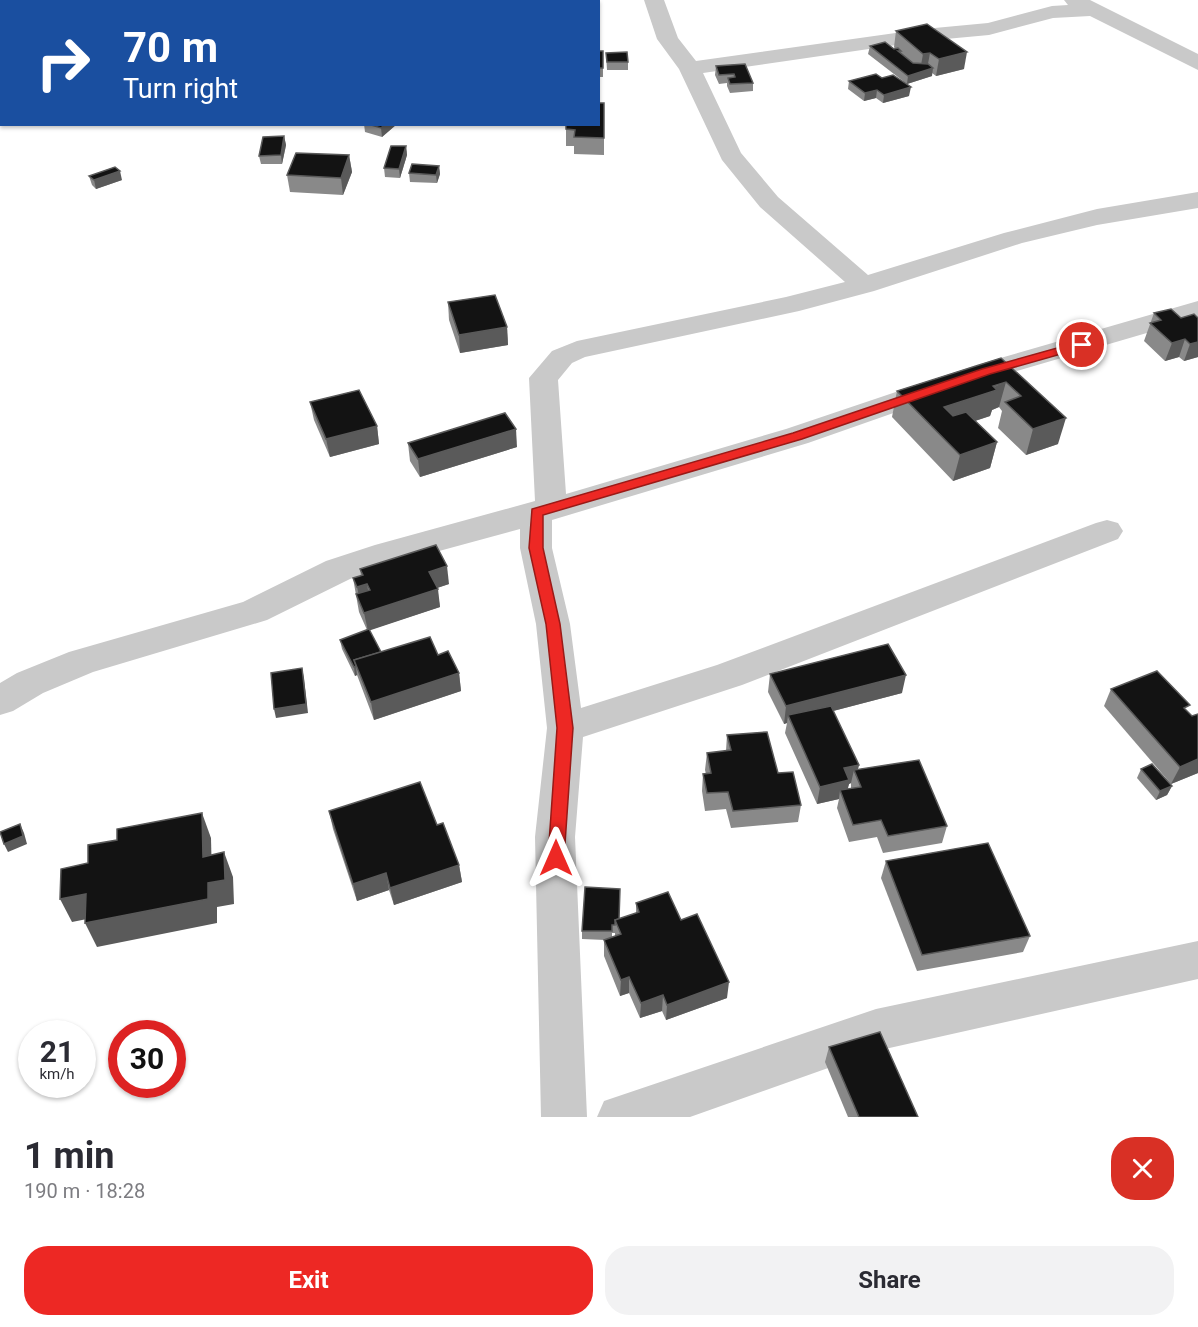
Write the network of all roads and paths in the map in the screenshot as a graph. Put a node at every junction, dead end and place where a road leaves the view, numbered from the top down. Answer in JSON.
{"nodes":[{"id":1,"x":654,"y":0,"type":"edge"},
{"id":2,"x":1083,"y":5,"type":"edge"},
{"id":3,"x":1198,"y":63,"type":"edge"},
{"id":4,"x":690,"y":68,"type":"junction"},
{"id":5,"x":1198,"y":200,"type":"edge"},
{"id":6,"x":864,"y":285,"type":"junction"},
{"id":7,"x":1198,"y":309,"type":"edge"},
{"id":8,"x":544,"y":510,"type":"junction"},
{"id":9,"x":1107,"y":531,"type":"dead end"},
{"id":10,"x":0,"y":701,"type":"edge"},
{"id":11,"x":565,"y":728,"type":"junction"},
{"id":12,"x":1198,"y":960,"type":"edge"},
{"id":13,"x":564,"y":1117,"type":"edge"},
{"id":14,"x":620,"y":1117,"type":"edge"}],
"edges":[{"from":1,"to":4,"type":"street"},
{"from":2,"to":3,"type":"street"},
{"from":2,"to":4,"type":"street"},
{"from":4,"to":6,"type":"street"},
{"from":5,"to":6,"type":"street"},
{"from":6,"to":8,"type":"street"},
{"from":7,"to":8,"type":"street"},
{"from":8,"to":10,"type":"street"},
{"from":8,"to":11,"type":"street"},
{"from":9,"to":11,"type":"street"},
{"from":11,"to":13,"type":"street"},
{"from":12,"to":14,"type":"street"}]}
